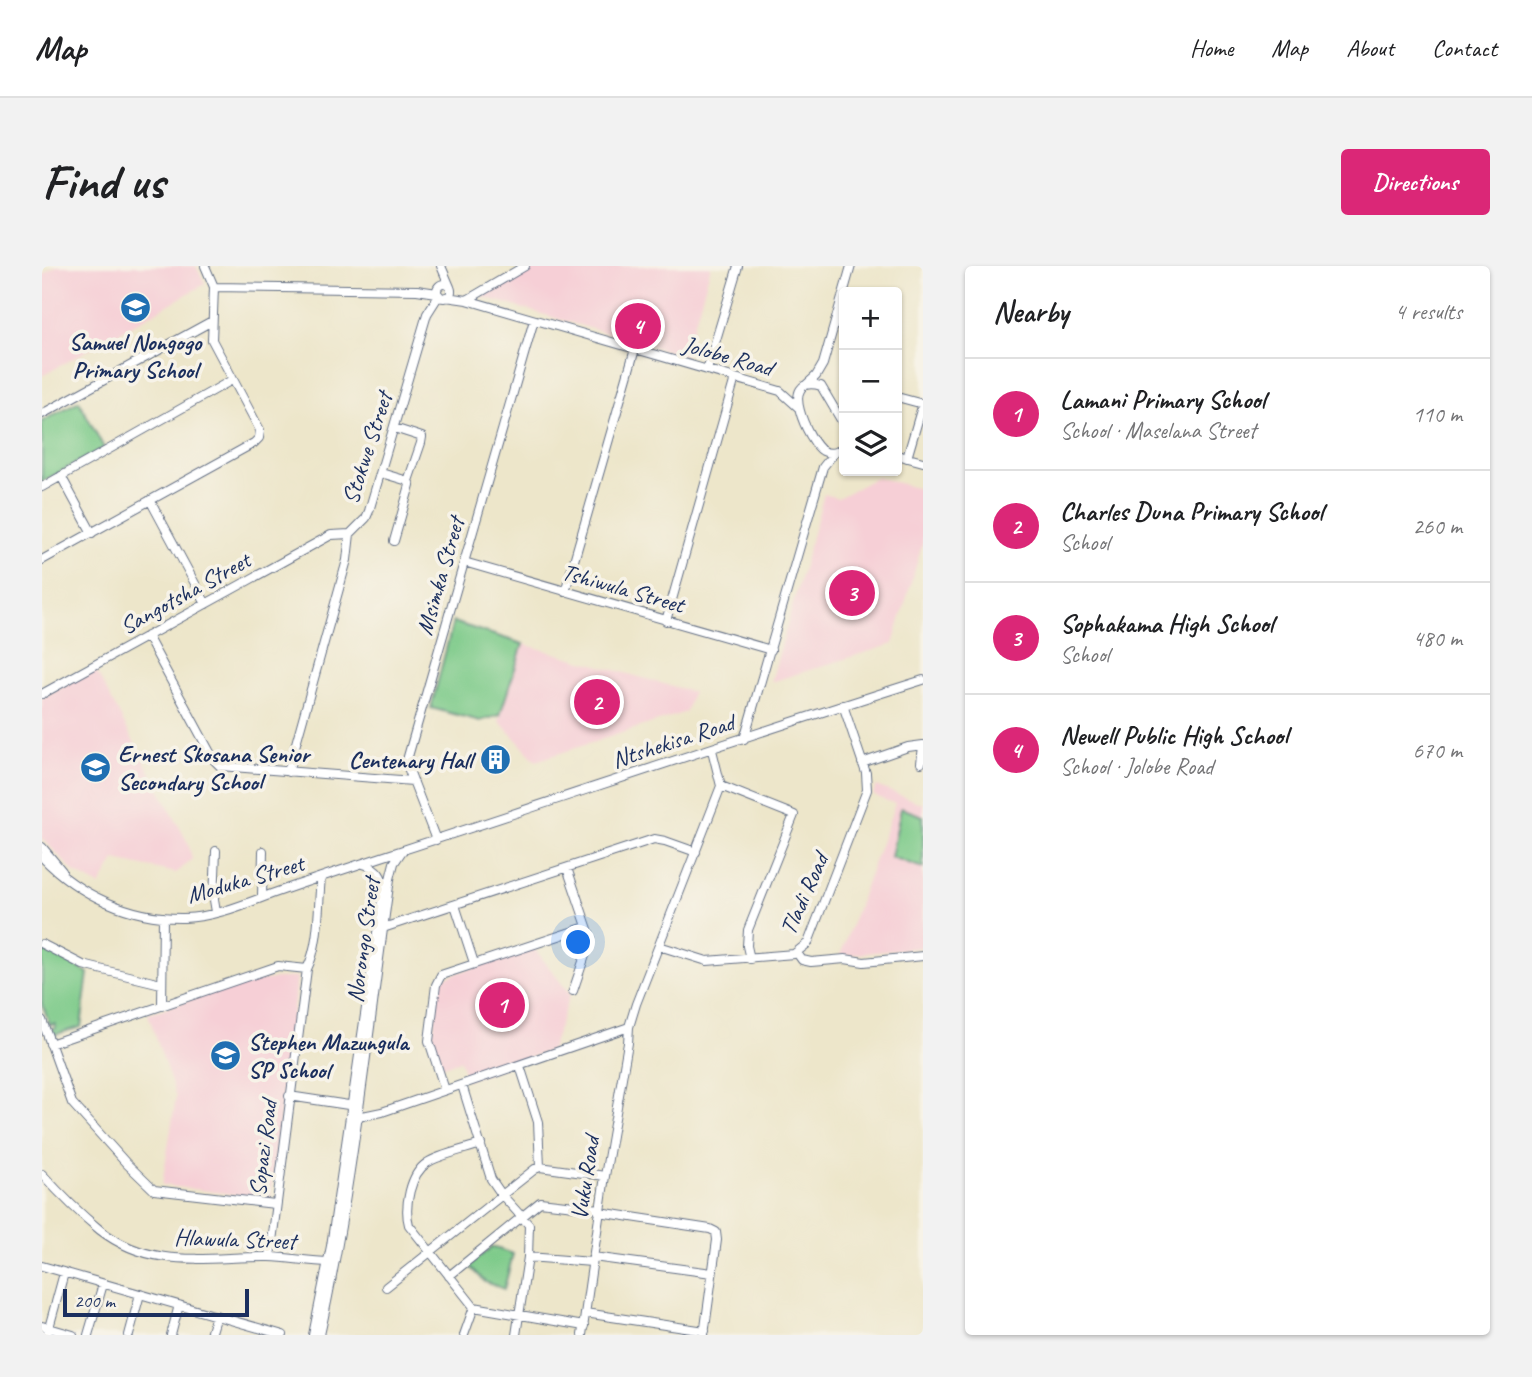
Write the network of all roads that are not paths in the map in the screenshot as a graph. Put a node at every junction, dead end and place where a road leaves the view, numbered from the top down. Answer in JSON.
{"nodes":[{"id":1,"x":205,"y":266,"type":"edge"},
{"id":2,"x":440,"y":266,"type":"edge"},
{"id":3,"x":525,"y":266,"type":"edge"},
{"id":4,"x":738,"y":266,"type":"edge"},
{"id":5,"x":851,"y":266,"type":"edge"},
{"id":6,"x":214,"y":287,"type":"junction"},
{"id":7,"x":450,"y":288,"type":"junction"},
{"id":8,"x":440,"y":292,"type":"junction"},
{"id":9,"x":466,"y":299,"type":"junction"},
{"id":10,"x":534,"y":320,"type":"junction"},
{"id":11,"x":212,"y":321,"type":"junction"},
{"id":12,"x":635,"y":349,"type":"junction"},
{"id":13,"x":823,"y":363,"type":"junction"},
{"id":14,"x":707,"y":370,"type":"junction"},
{"id":15,"x":735,"y":378,"type":"junction"},
{"id":16,"x":232,"y":380,"type":"junction"},
{"id":17,"x":804,"y":386,"type":"junction"},
{"id":18,"x":825,"y":390,"type":"junction"},
{"id":19,"x":780,"y":391,"type":"junction"},
{"id":20,"x":902,"y":398,"type":"edge"},
{"id":21,"x":923,"y":404,"type":"edge"},
{"id":22,"x":799,"y":408,"type":"junction"},
{"id":23,"x":42,"y":414,"type":"edge"},
{"id":24,"x":839,"y":416,"type":"edge"},
{"id":25,"x":394,"y":428,"type":"junction"},
{"id":26,"x":820,"y":449,"type":"junction"},
{"id":27,"x":839,"y":450,"type":"edge"},
{"id":28,"x":839,"y":452,"type":"edge"},
{"id":29,"x":902,"y":456,"type":"edge"},
{"id":30,"x":907,"y":458,"type":"junction"},
{"id":31,"x":923,"y":462,"type":"edge"},
{"id":32,"x":823,"y":467,"type":"junction"},
{"id":33,"x":381,"y":473,"type":"junction"},
{"id":34,"x":61,"y":476,"type":"junction"},
{"id":35,"x":408,"y":481,"type":"junction"},
{"id":36,"x":42,"y":487,"type":"edge"},
{"id":37,"x":150,"y":500,"type":"junction"},
{"id":38,"x":92,"y":533,"type":"junction"},
{"id":39,"x":350,"y":534,"type":"junction"},
{"id":40,"x":394,"y":541,"type":"dead end"},
{"id":41,"x":42,"y":560,"type":"edge"},
{"id":42,"x":464,"y":562,"type":"junction"},
{"id":43,"x":565,"y":592,"type":"junction"},
{"id":44,"x":206,"y":604,"type":"junction"},
{"id":45,"x":666,"y":621,"type":"junction"},
{"id":46,"x":147,"y":636,"type":"junction"},
{"id":47,"x":771,"y":650,"type":"junction"},
{"id":48,"x":923,"y":680,"type":"edge"},
{"id":49,"x":42,"y":694,"type":"edge"},
{"id":50,"x":843,"y":705,"type":"junction"},
{"id":51,"x":744,"y":738,"type":"junction"},
{"id":52,"x":923,"y":746,"type":"edge"},
{"id":53,"x":712,"y":750,"type":"junction"},
{"id":54,"x":862,"y":763,"type":"junction"},
{"id":55,"x":921,"y":763,"type":"dead end"},
{"id":56,"x":288,"y":772,"type":"junction"},
{"id":57,"x":413,"y":781,"type":"junction"},
{"id":58,"x":721,"y":786,"type":"junction"},
{"id":59,"x":436,"y":840,"type":"junction"},
{"id":60,"x":42,"y":847,"type":"edge"},
{"id":61,"x":216,"y":851,"type":"dead end"},
{"id":62,"x":263,"y":851,"type":"dead end"},
{"id":63,"x":402,"y":851,"type":"junction"},
{"id":64,"x":696,"y":852,"type":"junction"},
{"id":65,"x":385,"y":856,"type":"junction"},
{"id":66,"x":42,"y":857,"type":"edge"},
{"id":67,"x":363,"y":864,"type":"junction"},
{"id":68,"x":567,"y":868,"type":"junction"},
{"id":69,"x":321,"y":877,"type":"junction"},
{"id":70,"x":68,"y":879,"type":"junction"},
{"id":71,"x":384,"y":881,"type":"junction"},
{"id":72,"x":262,"y":898,"type":"junction"},
{"id":73,"x":455,"y":905,"type":"junction"},
{"id":74,"x":216,"y":912,"type":"junction"},
{"id":75,"x":163,"y":917,"type":"junction"},
{"id":76,"x":586,"y":927,"type":"junction"},
{"id":77,"x":383,"y":928,"type":"junction"},
{"id":78,"x":42,"y":944,"type":"edge"},
{"id":79,"x":659,"y":946,"type":"junction"},
{"id":80,"x":797,"y":953,"type":"junction"},
{"id":81,"x":923,"y":956,"type":"edge"},
{"id":82,"x":750,"y":959,"type":"junction"},
{"id":83,"x":474,"y":963,"type":"junction"},
{"id":84,"x":307,"y":969,"type":"junction"},
{"id":85,"x":161,"y":984,"type":"junction"},
{"id":86,"x":573,"y":991,"type":"dead end"},
{"id":87,"x":162,"y":1006,"type":"junction"},
{"id":88,"x":42,"y":1020,"type":"edge"},
{"id":89,"x":629,"y":1027,"type":"junction"},
{"id":90,"x":50,"y":1044,"type":"junction"},
{"id":91,"x":520,"y":1066,"type":"junction"},
{"id":92,"x":462,"y":1085,"type":"junction"},
{"id":93,"x":445,"y":1090,"type":"junction"},
{"id":94,"x":289,"y":1096,"type":"junction"},
{"id":95,"x":356,"y":1106,"type":"junction"},
{"id":96,"x":354,"y":1118,"type":"junction"},
{"id":97,"x":481,"y":1144,"type":"junction"},
{"id":98,"x":540,"y":1167,"type":"junction"},
{"id":99,"x":42,"y":1174,"type":"edge"},
{"id":100,"x":605,"y":1176,"type":"junction"},
{"id":101,"x":502,"y":1195,"type":"junction"},
{"id":102,"x":275,"y":1204,"type":"junction"},
{"id":103,"x":600,"y":1211,"type":"junction"},
{"id":104,"x":523,"y":1216,"type":"junction"},
{"id":105,"x":335,"y":1245,"type":"junction"},
{"id":106,"x":430,"y":1253,"type":"junction"},
{"id":107,"x":270,"y":1257,"type":"junction"},
{"id":108,"x":528,"y":1257,"type":"junction"},
{"id":109,"x":592,"y":1260,"type":"junction"},
{"id":110,"x":328,"y":1262,"type":"junction"},
{"id":111,"x":42,"y":1266,"type":"edge"},
{"id":112,"x":64,"y":1273,"type":"junction"},
{"id":113,"x":712,"y":1273,"type":"junction"},
{"id":114,"x":449,"y":1276,"type":"junction"},
{"id":115,"x":103,"y":1284,"type":"junction"},
{"id":116,"x":386,"y":1287,"type":"dead end"},
{"id":117,"x":140,"y":1294,"type":"junction"},
{"id":118,"x":179,"y":1305,"type":"junction"},
{"id":119,"x":474,"y":1307,"type":"junction"},
{"id":120,"x":585,"y":1313,"type":"junction"},
{"id":121,"x":216,"y":1315,"type":"junction"},
{"id":122,"x":519,"y":1315,"type":"junction"},
{"id":123,"x":46,"y":1330,"type":"edge"},
{"id":124,"x":253,"y":1331,"type":"edge"},
{"id":125,"x":583,"y":1331,"type":"edge"},
{"id":126,"x":704,"y":1333,"type":"edge"},
{"id":127,"x":73,"y":1335,"type":"edge"},
{"id":128,"x":88,"y":1335,"type":"edge"},
{"id":129,"x":129,"y":1335,"type":"edge"},
{"id":130,"x":170,"y":1335,"type":"edge"},
{"id":131,"x":210,"y":1335,"type":"edge"},
{"id":132,"x":283,"y":1335,"type":"edge"},
{"id":133,"x":313,"y":1335,"type":"edge"},
{"id":134,"x":320,"y":1335,"type":"edge"},
{"id":135,"x":464,"y":1335,"type":"edge"},
{"id":136,"x":516,"y":1335,"type":"edge"}],
"edges":[{"from":1,"to":6,"type":"street"},
{"from":2,"to":7,"type":"street"},
{"from":2,"to":8,"type":"street"},
{"from":3,"to":9,"type":"street"},
{"from":4,"to":14,"type":"street"},
{"from":5,"to":13,"type":"street"},
{"from":6,"to":8,"type":"street"},
{"from":6,"to":11,"type":"street"},
{"from":7,"to":8,"type":"street"},
{"from":7,"to":9,"type":"street","name":"Jolobe Road"},
{"from":8,"to":9,"type":"street","name":"Jolobe Road"},
{"from":8,"to":25,"type":"street","name":"Stokwe Street"},
{"from":9,"to":10,"type":"street","name":"Jolobe Road"},
{"from":10,"to":12,"type":"street","name":"Jolobe Road"},
{"from":10,"to":42,"type":"street","name":"Msimka Street"},
{"from":11,"to":16,"type":"street"},
{"from":11,"to":23,"type":"street"},
{"from":12,"to":14,"type":"street","name":"Jolobe Road"},
{"from":12,"to":43,"type":"street"},
{"from":13,"to":17,"type":"street"},
{"from":13,"to":18,"type":"street"},
{"from":14,"to":15,"type":"street","name":"Jolobe Road"},
{"from":15,"to":19,"type":"street","name":"Jolobe Road"},
{"from":15,"to":45,"type":"street"},
{"from":16,"to":34,"type":"street"},
{"from":16,"to":37,"type":"street"},
{"from":17,"to":18,"type":"street"},
{"from":17,"to":19,"type":"street","name":"Jolobe Road"},
{"from":17,"to":22,"type":"street"},
{"from":18,"to":24,"type":"street"},
{"from":19,"to":22,"type":"street","name":"Jolobe Road"},
{"from":20,"to":21,"type":"street"},
{"from":21,"to":30,"type":"street"},
{"from":22,"to":26,"type":"street"},
{"from":25,"to":33,"type":"street","name":"Stokwe Street"},
{"from":25,"to":35,"type":"street"},
{"from":26,"to":27,"type":"street"},
{"from":26,"to":32,"type":"street"},
{"from":28,"to":32,"type":"street"},
{"from":29,"to":30,"type":"street"},
{"from":30,"to":31,"type":"street"},
{"from":32,"to":47,"type":"street"},
{"from":33,"to":35,"type":"street"},
{"from":33,"to":39,"type":"street","name":"Stokwe Street"},
{"from":34,"to":36,"type":"street"},
{"from":34,"to":38,"type":"street"},
{"from":35,"to":40,"type":"street"},
{"from":37,"to":38,"type":"street"},
{"from":37,"to":44,"type":"street"},
{"from":38,"to":41,"type":"street"},
{"from":39,"to":44,"type":"street","name":"Sangotsha Street"},
{"from":39,"to":56,"type":"street","name":"Stokwe Street"},
{"from":42,"to":43,"type":"street","name":"Tshiwula Street"},
{"from":42,"to":57,"type":"street","name":"Msimka Street"},
{"from":43,"to":45,"type":"street","name":"Tshiwula Street"},
{"from":44,"to":46,"type":"street","name":"Sangotsha Street"},
{"from":45,"to":47,"type":"street","name":"Tshiwula Street"},
{"from":46,"to":49,"type":"street","name":"Sangotsha Street"},
{"from":46,"to":56,"type":"street"},
{"from":47,"to":51,"type":"street"},
{"from":48,"to":50,"type":"street","name":"Ntshekisa Road"},
{"from":50,"to":51,"type":"street","name":"Ntshekisa Road"},
{"from":50,"to":54,"type":"street","name":"Tladi Road"},
{"from":51,"to":53,"type":"street","name":"Ntshekisa Road"},
{"from":52,"to":54,"type":"street"},
{"from":52,"to":55,"type":"street"},
{"from":53,"to":58,"type":"street"},
{"from":53,"to":59,"type":"street","name":"Ntshekisa Road"},
{"from":54,"to":80,"type":"street","name":"Tladi Road"},
{"from":56,"to":57,"type":"street"},
{"from":57,"to":59,"type":"street","name":"Msimka Street"},
{"from":58,"to":64,"type":"street","name":"Vuku Road"},
{"from":58,"to":82,"type":"street","name":"Tladi Road"},
{"from":59,"to":63,"type":"street","name":"Moduka Street"},
{"from":60,"to":70,"type":"street","name":"Moduka Street"},
{"from":61,"to":74,"type":"street"},
{"from":62,"to":72,"type":"street"},
{"from":63,"to":65,"type":"street","name":"Moduka Street"},
{"from":63,"to":77,"type":"street","name":"Norongo Street"},
{"from":64,"to":68,"type":"street"},
{"from":64,"to":79,"type":"street","name":"Vuku Road"},
{"from":65,"to":67,"type":"street","name":"Moduka Street"},
{"from":65,"to":71,"type":"street","name":"Norongo Street"},
{"from":66,"to":70,"type":"street","name":"Moduka Street"},
{"from":67,"to":69,"type":"street","name":"Moduka Street"},
{"from":67,"to":71,"type":"street","name":"Norongo Street"},
{"from":68,"to":73,"type":"street"},
{"from":68,"to":76,"type":"street"},
{"from":69,"to":72,"type":"street","name":"Moduka Street"},
{"from":69,"to":84,"type":"street","name":"Sopazi Road"},
{"from":70,"to":75,"type":"street","name":"Moduka Street"},
{"from":71,"to":95,"type":"street","name":"Norongo Street"},
{"from":72,"to":74,"type":"street","name":"Moduka Street"},
{"from":73,"to":77,"type":"street"},
{"from":73,"to":83,"type":"street"},
{"from":74,"to":75,"type":"street","name":"Moduka Street"},
{"from":75,"to":85,"type":"street"},
{"from":76,"to":83,"type":"street"},
{"from":76,"to":86,"type":"street"},
{"from":77,"to":95,"type":"street","name":"Norongo Street"},
{"from":78,"to":85,"type":"street"},
{"from":79,"to":82,"type":"street"},
{"from":79,"to":89,"type":"street","name":"Vuku Road"},
{"from":80,"to":81,"type":"street"},
{"from":80,"to":82,"type":"street","name":"Tladi Road"},
{"from":83,"to":93,"type":"street"},
{"from":84,"to":87,"type":"street"},
{"from":84,"to":94,"type":"street","name":"Sopazi Road"},
{"from":85,"to":87,"type":"street"},
{"from":87,"to":90,"type":"street"},
{"from":88,"to":90,"type":"street"},
{"from":89,"to":91,"type":"street"},
{"from":89,"to":100,"type":"street","name":"Vuku Road"},
{"from":90,"to":102,"type":"street"},
{"from":91,"to":92,"type":"street"},
{"from":91,"to":98,"type":"street"},
{"from":92,"to":93,"type":"street"},
{"from":92,"to":97,"type":"street"},
{"from":93,"to":96,"type":"street"},
{"from":94,"to":95,"type":"street"},
{"from":94,"to":102,"type":"street","name":"Sopazi Road"},
{"from":95,"to":96,"type":"street","name":"Norongo Street"},
{"from":96,"to":105,"type":"street","name":"Norongo Street"},
{"from":97,"to":101,"type":"street"},
{"from":97,"to":106,"type":"street"},
{"from":98,"to":100,"type":"street"},
{"from":98,"to":101,"type":"street"},
{"from":99,"to":107,"type":"street","name":"Hlawula Street"},
{"from":100,"to":103,"type":"street","name":"Vuku Road"},
{"from":101,"to":104,"type":"street"},
{"from":101,"to":106,"type":"street"},
{"from":102,"to":107,"type":"street","name":"Sopazi Road"},
{"from":103,"to":104,"type":"street"},
{"from":103,"to":109,"type":"street","name":"Vuku Road"},
{"from":103,"to":113,"type":"street"},
{"from":104,"to":108,"type":"street"},
{"from":104,"to":114,"type":"street"},
{"from":105,"to":110,"type":"street"},
{"from":105,"to":134,"type":"street"},
{"from":106,"to":114,"type":"street"},
{"from":106,"to":116,"type":"street"},
{"from":107,"to":110,"type":"street","name":"Hlawula Street"},
{"from":108,"to":109,"type":"street"},
{"from":108,"to":122,"type":"street"},
{"from":109,"to":113,"type":"street"},
{"from":109,"to":120,"type":"street","name":"Vuku Road"},
{"from":110,"to":133,"type":"street"},
{"from":111,"to":112,"type":"street"},
{"from":112,"to":115,"type":"street"},
{"from":112,"to":123,"type":"street"},
{"from":113,"to":126,"type":"street"},
{"from":114,"to":119,"type":"street"},
{"from":115,"to":117,"type":"street"},
{"from":115,"to":128,"type":"street"},
{"from":117,"to":118,"type":"street"},
{"from":117,"to":129,"type":"street"},
{"from":118,"to":121,"type":"street"},
{"from":118,"to":130,"type":"street"},
{"from":119,"to":122,"type":"street"},
{"from":119,"to":135,"type":"street"},
{"from":120,"to":125,"type":"street","name":"Vuku Road"},
{"from":120,"to":126,"type":"street"},
{"from":121,"to":124,"type":"street"},
{"from":121,"to":131,"type":"street"},
{"from":122,"to":125,"type":"street"},
{"from":122,"to":136,"type":"street"},
{"from":123,"to":127,"type":"street"},
{"from":124,"to":132,"type":"street"}]}
